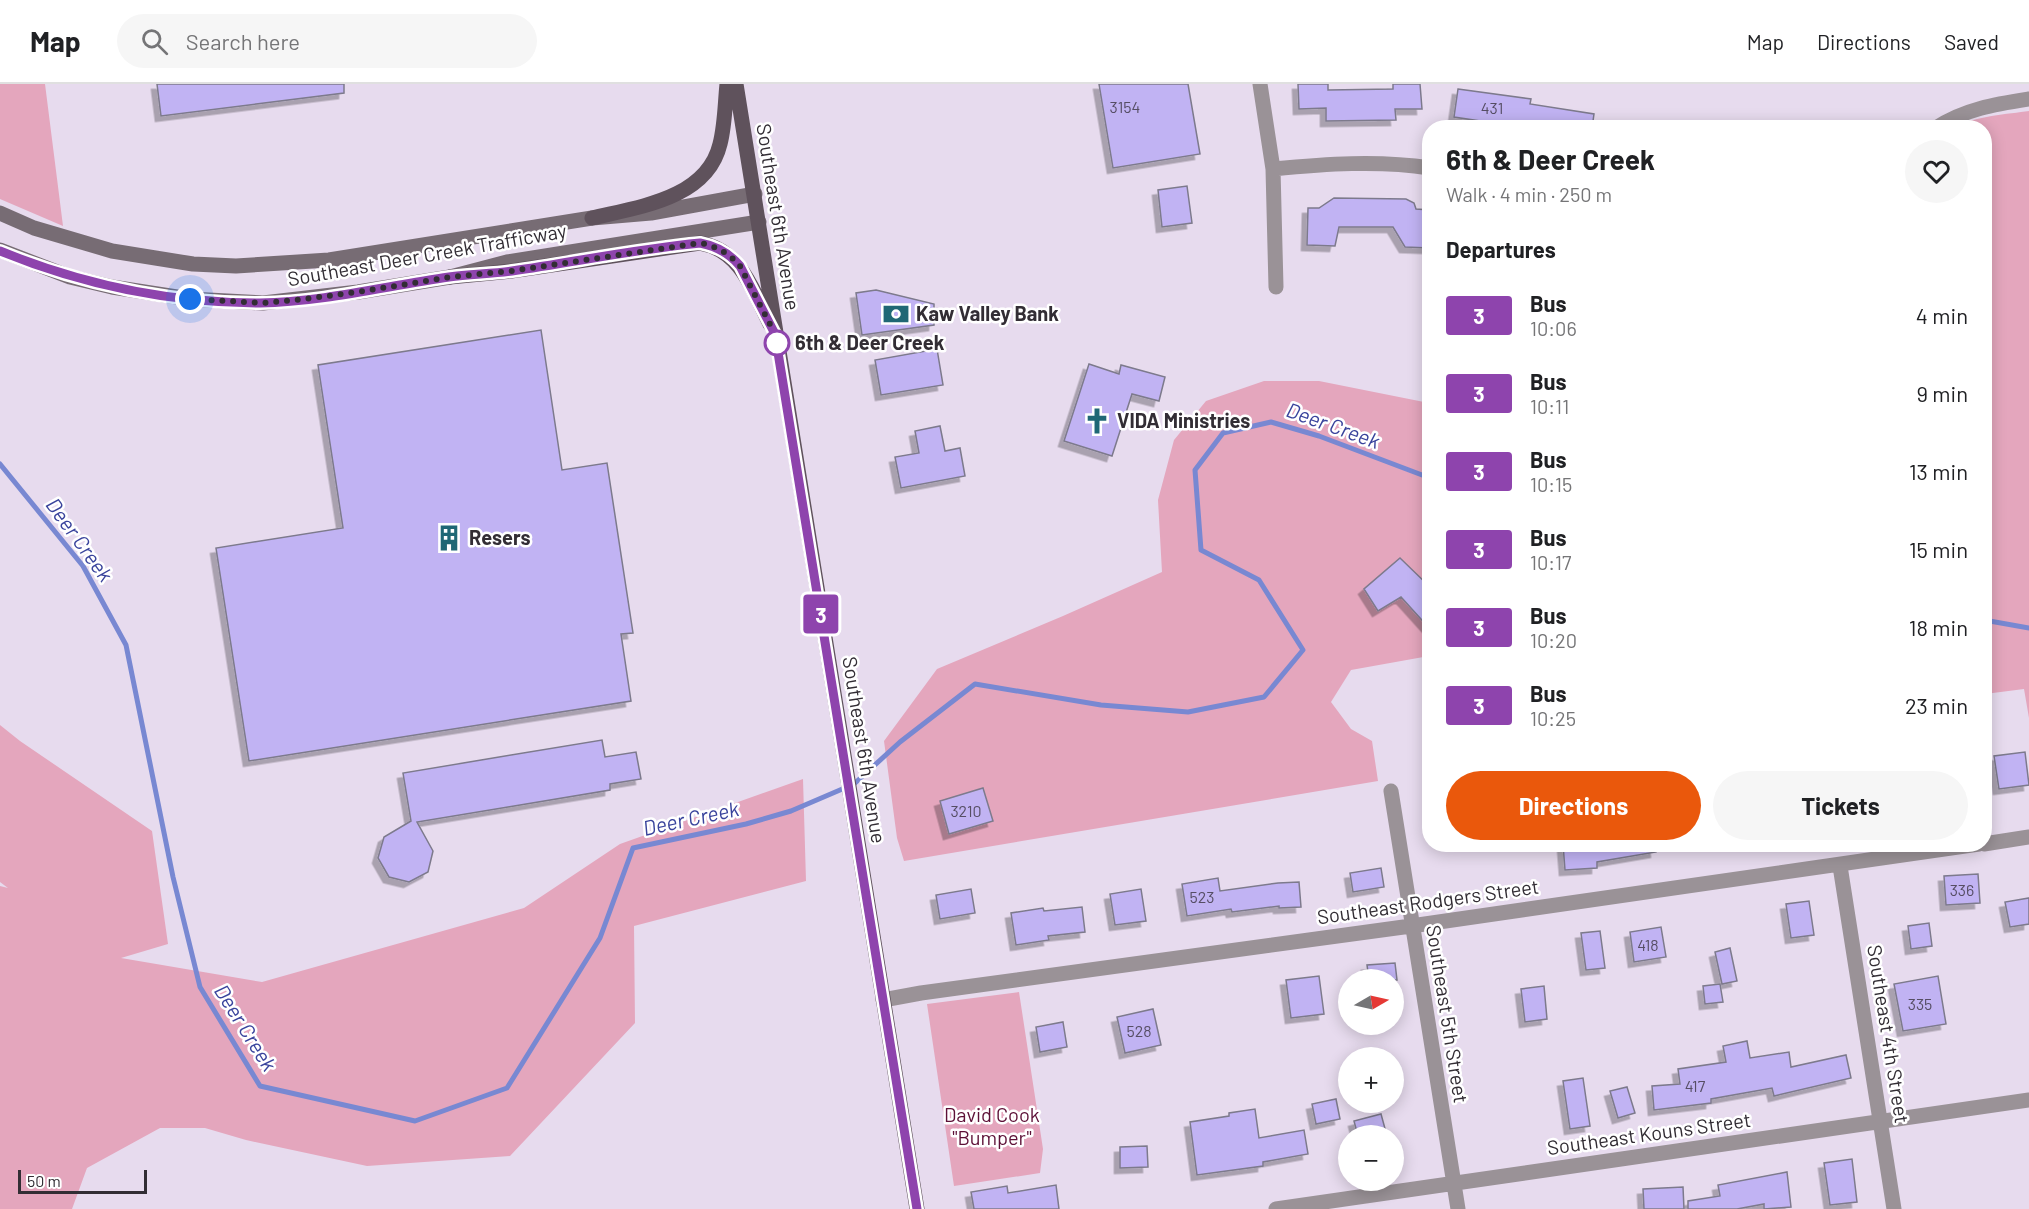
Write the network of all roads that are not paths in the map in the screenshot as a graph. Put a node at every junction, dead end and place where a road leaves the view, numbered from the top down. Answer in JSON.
{"nodes":[{"id":1,"x":727,"y":84,"type":"edge"},
{"id":2,"x":736,"y":84,"type":"edge"},
{"id":3,"x":1260,"y":84,"type":"edge"},
{"id":4,"x":2029,"y":99,"type":"edge"},
{"id":5,"x":1952,"y":120,"type":"edge"},
{"id":6,"x":1422,"y":167,"type":"edge"},
{"id":7,"x":1273,"y":169,"type":"junction"},
{"id":8,"x":755,"y":194,"type":"junction"},
{"id":9,"x":0,"y":213,"type":"edge"},
{"id":10,"x":592,"y":218,"type":"junction"},
{"id":11,"x":759,"y":222,"type":"junction"},
{"id":12,"x":0,"y":250,"type":"edge"},
{"id":13,"x":450,"y":277,"type":"junction"},
{"id":14,"x":1276,"y":287,"type":"dead end"},
{"id":15,"x":775,"y":334,"type":"junction"},
{"id":16,"x":1391,"y":791,"type":"dead end"},
{"id":17,"x":2029,"y":837,"type":"edge"},
{"id":18,"x":1992,"y":843,"type":"edge"},
{"id":19,"x":1928,"y":852,"type":"edge"},
{"id":20,"x":1840,"y":866,"type":"junction"},
{"id":21,"x":1411,"y":926,"type":"junction"},
{"id":22,"x":883,"y":1000,"type":"junction"},
{"id":23,"x":2029,"y":1100,"type":"edge"},
{"id":24,"x":1880,"y":1121,"type":"junction"},
{"id":25,"x":1454,"y":1184,"type":"junction"},
{"id":26,"x":917,"y":1209,"type":"edge"},
{"id":27,"x":1276,"y":1209,"type":"edge"},
{"id":28,"x":1458,"y":1209,"type":"edge"},
{"id":29,"x":1894,"y":1209,"type":"edge"}],
"edges":[{"from":1,"to":10,"type":"main road"},
{"from":2,"to":8,"type":"main road","name":"Southeast 6th Avenue"},
{"from":3,"to":7,"type":"street"},
{"from":4,"to":5,"type":"street"},
{"from":6,"to":7,"type":"street"},
{"from":7,"to":14,"type":"street"},
{"from":8,"to":10,"type":"street","name":"Southeast Deer Creek Trafficway"},
{"from":8,"to":11,"type":"main road","name":"Southeast 6th Avenue"},
{"from":9,"to":10,"type":"street","name":"Southeast Deer Creek Trafficway"},
{"from":11,"to":13,"type":"street","name":"Southeast Deer Creek Trafficway"},
{"from":11,"to":15,"type":"main road","name":"Southeast 6th Avenue"},
{"from":12,"to":13,"type":"street","name":"Southeast Deer Creek Trafficway"},
{"from":13,"to":15,"type":"main road"},
{"from":15,"to":22,"type":"main road","name":"Southeast 6th Avenue"},
{"from":16,"to":21,"type":"street","name":"Southeast 5th Street"},
{"from":17,"to":18,"type":"street"},
{"from":19,"to":20,"type":"street","name":"Southeast Rodgers Street"},
{"from":20,"to":21,"type":"street","name":"Southeast Rodgers Street"},
{"from":20,"to":24,"type":"street","name":"Southeast 4th Street"},
{"from":21,"to":22,"type":"street","name":"Southeast Rodgers Street"},
{"from":21,"to":25,"type":"street","name":"Southeast 5th Street"},
{"from":22,"to":26,"type":"main road","name":"Southeast 6th Avenue"},
{"from":23,"to":24,"type":"street","name":"Southeast Kouns Street"},
{"from":24,"to":25,"type":"street","name":"Southeast Kouns Street"},
{"from":24,"to":29,"type":"street","name":"Southeast 4th Street"},
{"from":25,"to":27,"type":"street","name":"Southeast Kouns Street"},
{"from":25,"to":28,"type":"street","name":"Southeast 5th Street"}]}
